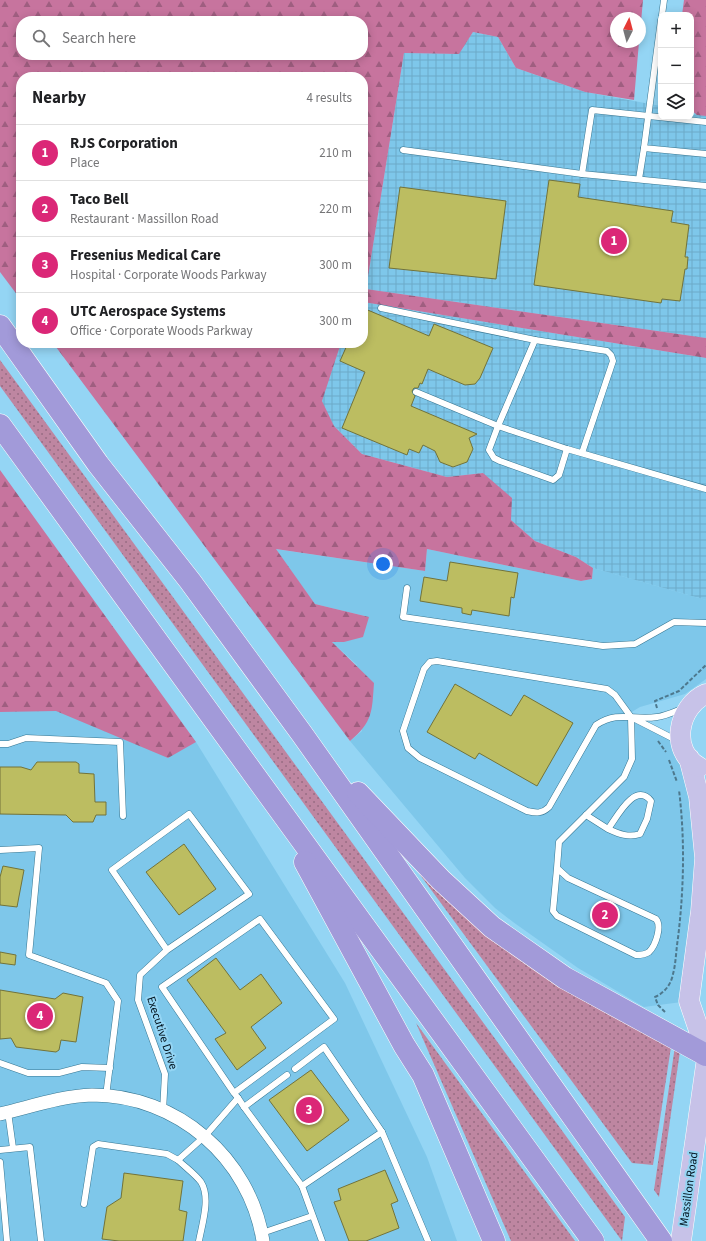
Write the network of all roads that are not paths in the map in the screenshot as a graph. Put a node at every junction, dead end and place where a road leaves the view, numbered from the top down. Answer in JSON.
{"nodes":[{"id":1,"x":664,"y":0,"type":"edge"},
{"id":2,"x":662,"y":12,"type":"edge"},
{"id":3,"x":658,"y":44,"type":"edge"},
{"id":4,"x":649,"y":116,"type":"junction"},
{"id":5,"x":706,"y":122,"type":"edge"},
{"id":6,"x":644,"y":148,"type":"junction"},
{"id":7,"x":403,"y":150,"type":"dead end"},
{"id":8,"x":706,"y":154,"type":"edge"},
{"id":9,"x":582,"y":174,"type":"junction"},
{"id":10,"x":639,"y":179,"type":"junction"},
{"id":11,"x":706,"y":186,"type":"edge"},
{"id":12,"x":381,"y":308,"type":"dead end"},
{"id":13,"x":0,"y":326,"type":"edge"},
{"id":14,"x":535,"y":340,"type":"junction"},
{"id":15,"x":416,"y":392,"type":"dead end"},
{"id":16,"x":0,"y":425,"type":"edge"},
{"id":17,"x":498,"y":426,"type":"junction"},
{"id":18,"x":567,"y":449,"type":"junction"},
{"id":19,"x":582,"y":453,"type":"junction"},
{"id":20,"x":706,"y":489,"type":"edge"},
{"id":21,"x":407,"y":588,"type":"dead end"},
{"id":22,"x":706,"y":623,"type":"edge"},
{"id":23,"x":706,"y":694,"type":"edge"},
{"id":24,"x":689,"y":706,"type":"junction"},
{"id":25,"x":631,"y":717,"type":"junction"},
{"id":26,"x":302,"y":734,"type":"junction"},
{"id":27,"x":0,"y":744,"type":"edge"},
{"id":28,"x":685,"y":751,"type":"junction"},
{"id":29,"x":706,"y":771,"type":"edge"},
{"id":30,"x":283,"y":813,"type":"junction"},
{"id":31,"x":586,"y":815,"type":"junction"},
{"id":32,"x":122,"y":816,"type":"dead end"},
{"id":33,"x":608,"y":830,"type":"junction"},
{"id":34,"x":0,"y":850,"type":"edge"},
{"id":35,"x":705,"y":858,"type":"edge"},
{"id":36,"x":557,"y":868,"type":"junction"},
{"id":37,"x":167,"y":950,"type":"junction"},
{"id":38,"x":706,"y":1051,"type":"edge"},
{"id":39,"x":706,"y":1055,"type":"edge"},
{"id":40,"x":0,"y":1063,"type":"edge"},
{"id":41,"x":706,"y":1065,"type":"edge"},
{"id":42,"x":110,"y":1068,"type":"junction"},
{"id":43,"x":296,"y":1069,"type":"dead end"},
{"id":44,"x":287,"y":1075,"type":"dead end"},
{"id":45,"x":234,"y":1093,"type":"junction"},
{"id":46,"x":106,"y":1096,"type":"junction"},
{"id":47,"x":238,"y":1098,"type":"junction"},
{"id":48,"x":244,"y":1107,"type":"junction"},
{"id":49,"x":163,"y":1111,"type":"junction"},
{"id":50,"x":4,"y":1113,"type":"edge"},
{"id":51,"x":382,"y":1132,"type":"junction"},
{"id":52,"x":205,"y":1136,"type":"junction"},
{"id":53,"x":13,"y":1148,"type":"junction"},
{"id":54,"x":0,"y":1150,"type":"edge"},
{"id":55,"x":178,"y":1160,"type":"junction"},
{"id":56,"x":0,"y":1162,"type":"edge"},
{"id":57,"x":302,"y":1186,"type":"junction"},
{"id":58,"x":84,"y":1204,"type":"dead end"},
{"id":59,"x":312,"y":1216,"type":"junction"},
{"id":60,"x":262,"y":1237,"type":"edge"},
{"id":61,"x":7,"y":1241,"type":"edge"},
{"id":62,"x":41,"y":1241,"type":"edge"},
{"id":63,"x":199,"y":1241,"type":"edge"},
{"id":64,"x":322,"y":1241,"type":"edge"},
{"id":65,"x":428,"y":1241,"type":"edge"},
{"id":66,"x":494,"y":1241,"type":"edge"},
{"id":67,"x":593,"y":1241,"type":"edge"},
{"id":68,"x":661,"y":1241,"type":"edge"},
{"id":69,"x":681,"y":1241,"type":"edge"}],
"edges":[{"from":1,"to":2,"type":"lane"},
{"from":3,"to":4,"type":"lane"},
{"from":4,"to":5,"type":"lane"},
{"from":4,"to":6,"type":"lane"},
{"from":4,"to":9,"type":"lane"},
{"from":6,"to":8,"type":"lane"},
{"from":6,"to":10,"type":"lane"},
{"from":7,"to":9,"type":"lane"},
{"from":9,"to":10,"type":"lane"},
{"from":10,"to":11,"type":"lane"},
{"from":12,"to":14,"type":"lane"},
{"from":13,"to":26,"type":"highway"},
{"from":14,"to":17,"type":"lane"},
{"from":14,"to":19,"type":"lane"},
{"from":15,"to":17,"type":"lane"},
{"from":16,"to":30,"type":"highway"},
{"from":17,"to":18,"type":"lane"},
{"from":17,"to":18,"type":"lane"},
{"from":18,"to":19,"type":"lane"},
{"from":19,"to":20,"type":"lane"},
{"from":21,"to":22,"type":"lane"},
{"from":23,"to":24,"type":"main road"},
{"from":24,"to":25,"type":"lane"},
{"from":24,"to":28,"type":"main road"},
{"from":25,"to":25,"type":"lane"},
{"from":25,"to":28,"type":"lane"},
{"from":25,"to":31,"type":"lane"},
{"from":26,"to":39,"type":"highway"},
{"from":26,"to":68,"type":"highway"},
{"from":27,"to":32,"type":"lane"},
{"from":28,"to":29,"type":"main road"},
{"from":28,"to":35,"type":"main road"},
{"from":30,"to":66,"type":"highway"},
{"from":30,"to":67,"type":"highway"},
{"from":31,"to":33,"type":"lane"},
{"from":31,"to":36,"type":"lane"},
{"from":33,"to":33,"type":"lane"},
{"from":34,"to":42,"type":"lane"},
{"from":35,"to":38,"type":"main road"},
{"from":36,"to":36,"type":"lane"},
{"from":37,"to":37,"type":"lane","name":"Executive Drive"},
{"from":37,"to":49,"type":"lane","name":"Executive Drive"},
{"from":40,"to":42,"type":"lane"},
{"from":41,"to":69,"type":"main road","name":"Massillon Road"},
{"from":42,"to":46,"type":"lane"},
{"from":43,"to":51,"type":"lane"},
{"from":44,"to":48,"type":"lane"},
{"from":45,"to":45,"type":"lane"},
{"from":45,"to":47,"type":"lane"},
{"from":46,"to":49,"type":"street"},
{"from":46,"to":50,"type":"street"},
{"from":47,"to":48,"type":"lane"},
{"from":47,"to":52,"type":"lane"},
{"from":48,"to":57,"type":"lane"},
{"from":49,"to":52,"type":"street"},
{"from":50,"to":53,"type":"lane"},
{"from":51,"to":57,"type":"lane"},
{"from":51,"to":65,"type":"lane"},
{"from":52,"to":55,"type":"lane"},
{"from":52,"to":60,"type":"street"},
{"from":53,"to":54,"type":"lane"},
{"from":53,"to":62,"type":"lane"},
{"from":55,"to":58,"type":"lane"},
{"from":55,"to":63,"type":"lane"},
{"from":56,"to":61,"type":"lane"},
{"from":57,"to":59,"type":"lane"},
{"from":59,"to":60,"type":"lane"},
{"from":59,"to":64,"type":"lane"}]}
